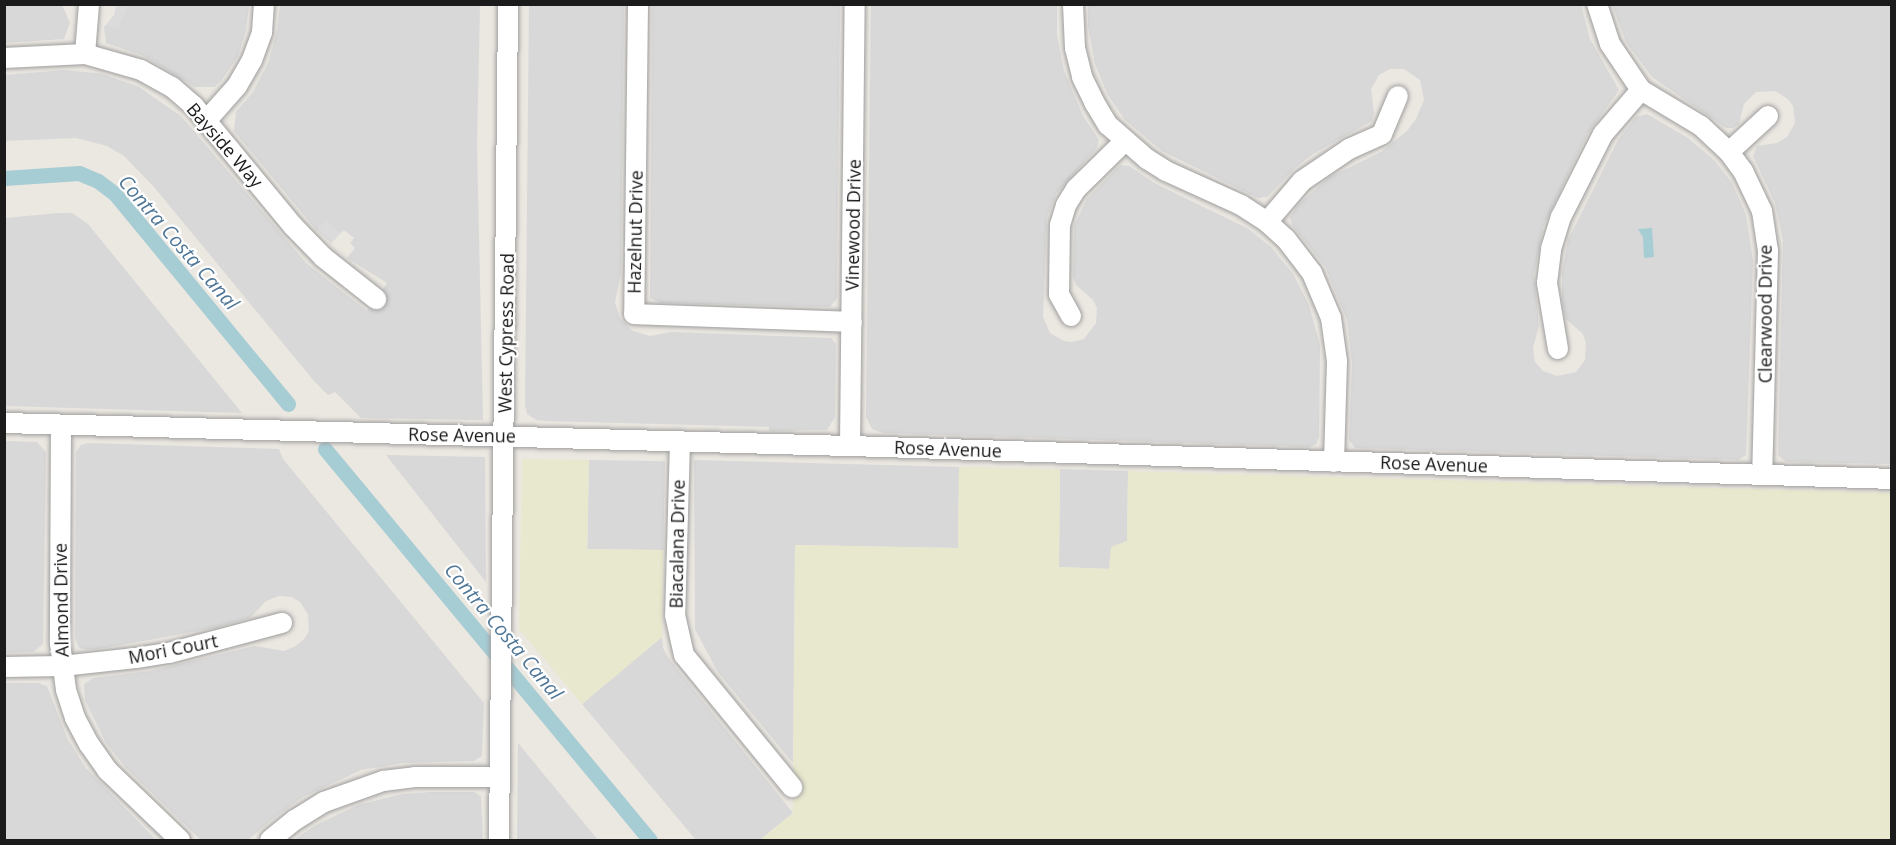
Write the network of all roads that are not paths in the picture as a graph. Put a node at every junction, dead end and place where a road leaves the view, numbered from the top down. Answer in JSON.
{"nodes":[{"id":1,"x":89,"y":4,"type":"edge"},
{"id":2,"x":264,"y":4,"type":"edge"},
{"id":3,"x":508,"y":4,"type":"edge"},
{"id":4,"x":638,"y":4,"type":"edge"},
{"id":5,"x":855,"y":4,"type":"edge"},
{"id":6,"x":1073,"y":4,"type":"edge"},
{"id":7,"x":1597,"y":4,"type":"edge"},
{"id":8,"x":85,"y":54,"type":"junction"},
{"id":9,"x":4,"y":58,"type":"edge"},
{"id":10,"x":1641,"y":90,"type":"junction"},
{"id":11,"x":1398,"y":96,"type":"dead end"},
{"id":12,"x":1768,"y":116,"type":"dead end"},
{"id":13,"x":206,"y":121,"type":"junction"},
{"id":14,"x":1125,"y":141,"type":"junction"},
{"id":15,"x":1729,"y":152,"type":"junction"},
{"id":16,"x":1267,"y":222,"type":"junction"},
{"id":17,"x":376,"y":299,"type":"dead end"},
{"id":18,"x":1071,"y":316,"type":"dead end"},
{"id":19,"x":852,"y":322,"type":"junction"},
{"id":20,"x":1558,"y":350,"type":"dead end"},
{"id":21,"x":4,"y":423,"type":"edge"},
{"id":22,"x":61,"y":425,"type":"junction"},
{"id":23,"x":504,"y":437,"type":"junction"},
{"id":24,"x":680,"y":441,"type":"junction"},
{"id":25,"x":850,"y":446,"type":"junction"},
{"id":26,"x":1334,"y":462,"type":"junction"},
{"id":27,"x":1762,"y":474,"type":"junction"},
{"id":28,"x":1892,"y":479,"type":"edge"},
{"id":29,"x":282,"y":623,"type":"dead end"},
{"id":30,"x":62,"y":666,"type":"junction"},
{"id":31,"x":4,"y":667,"type":"edge"},
{"id":32,"x":499,"y":777,"type":"junction"},
{"id":33,"x":792,"y":787,"type":"dead end"},
{"id":34,"x":180,"y":840,"type":"edge"},
{"id":35,"x":270,"y":840,"type":"edge"},
{"id":36,"x":499,"y":840,"type":"edge"}],
"edges":[{"from":1,"to":8,"type":"street"},
{"from":2,"to":13,"type":"street"},
{"from":3,"to":23,"type":"street","name":"West Cypress Road"},
{"from":4,"to":19,"type":"street","name":"Hazelnut Drive"},
{"from":5,"to":19,"type":"street","name":"Vinewood Drive"},
{"from":6,"to":14,"type":"street"},
{"from":7,"to":10,"type":"street","name":"Clearwood Drive"},
{"from":8,"to":9,"type":"street","name":"Bayside Way"},
{"from":8,"to":13,"type":"street","name":"Bayside Way"},
{"from":10,"to":15,"type":"street","name":"Clearwood Drive"},
{"from":10,"to":20,"type":"street"},
{"from":11,"to":16,"type":"street"},
{"from":12,"to":15,"type":"street"},
{"from":13,"to":17,"type":"street","name":"Bayside Way"},
{"from":14,"to":16,"type":"street"},
{"from":14,"to":18,"type":"street"},
{"from":15,"to":27,"type":"street","name":"Clearwood Drive"},
{"from":16,"to":26,"type":"street"},
{"from":19,"to":25,"type":"street","name":"Vinewood Drive"},
{"from":21,"to":22,"type":"street","name":"Rose Avenue"},
{"from":22,"to":23,"type":"street","name":"Rose Avenue"},
{"from":22,"to":30,"type":"street","name":"Almond Drive"},
{"from":23,"to":24,"type":"street","name":"Rose Avenue"},
{"from":23,"to":32,"type":"street","name":"West Cypress Road"},
{"from":24,"to":25,"type":"street","name":"Rose Avenue"},
{"from":24,"to":33,"type":"street","name":"Biacalana Drive"},
{"from":25,"to":26,"type":"street","name":"Rose Avenue"},
{"from":26,"to":27,"type":"street","name":"Rose Avenue"},
{"from":27,"to":28,"type":"street","name":"Rose Avenue"},
{"from":29,"to":30,"type":"street","name":"Mori Court"},
{"from":30,"to":31,"type":"street","name":"Mori Court"},
{"from":30,"to":34,"type":"street","name":"Almond Drive"},
{"from":32,"to":35,"type":"street"},
{"from":32,"to":36,"type":"street","name":"West Cypress Road"}]}
